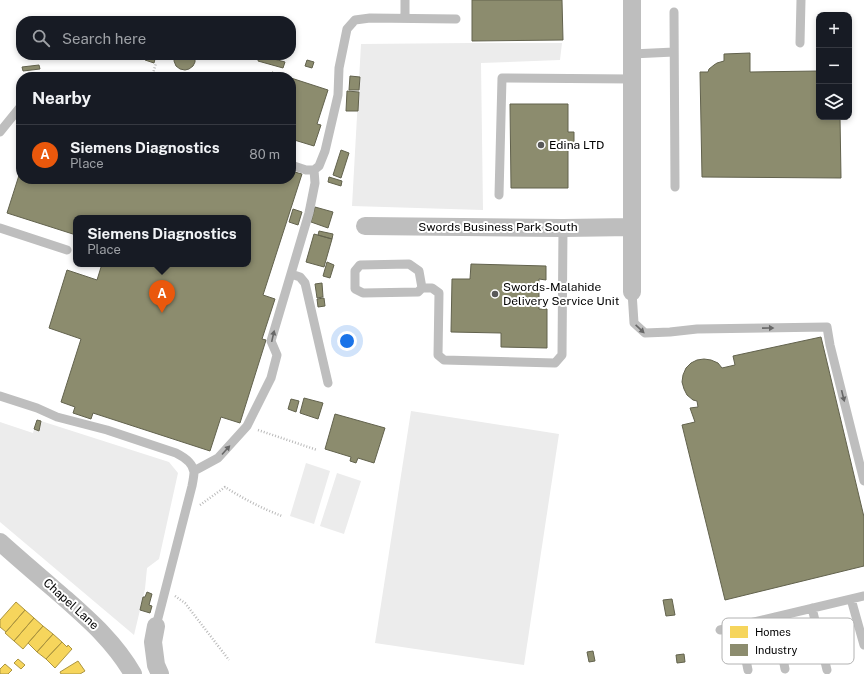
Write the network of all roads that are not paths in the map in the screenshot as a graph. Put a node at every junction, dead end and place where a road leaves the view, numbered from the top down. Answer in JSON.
{"nodes":[{"id":1,"x":405,"y":0,"type":"edge"},
{"id":2,"x":632,"y":0,"type":"edge"},
{"id":3,"x":801,"y":0,"type":"edge"},
{"id":4,"x":674,"y":12,"type":"dead end"},
{"id":5,"x":405,"y":18,"type":"junction"},
{"id":6,"x":456,"y":19,"type":"dead end"},
{"id":7,"x":800,"y":43,"type":"dead end"},
{"id":8,"x":674,"y":52,"type":"junction"},
{"id":9,"x":632,"y":54,"type":"junction"},
{"id":10,"x":631,"y":79,"type":"junction"},
{"id":11,"x":16,"y":112,"type":"edge"},
{"id":12,"x":0,"y":132,"type":"edge"},
{"id":13,"x":296,"y":167,"type":"edge"},
{"id":14,"x":314,"y":170,"type":"junction"},
{"id":15,"x":675,"y":187,"type":"dead end"},
{"id":16,"x":500,"y":195,"type":"dead end"},
{"id":17,"x":365,"y":226,"type":"dead end"},
{"id":18,"x":632,"y":227,"type":"junction"},
{"id":19,"x":0,"y":228,"type":"edge"},
{"id":20,"x":563,"y":228,"type":"junction"},
{"id":21,"x":67,"y":250,"type":"dead end"},
{"id":22,"x":291,"y":274,"type":"junction"},
{"id":23,"x":422,"y":288,"type":"junction"},
{"id":24,"x":632,"y":292,"type":"joint"},
{"id":25,"x":328,"y":383,"type":"dead end"},
{"id":26,"x":0,"y":396,"type":"edge"},
{"id":27,"x":194,"y":471,"type":"junction"},
{"id":28,"x":864,"y":481,"type":"edge"},
{"id":29,"x":0,"y":542,"type":"edge"},
{"id":30,"x":864,"y":596,"type":"edge"},
{"id":31,"x":851,"y":599,"type":"junction"},
{"id":32,"x":812,"y":608,"type":"junction"},
{"id":33,"x":775,"y":617,"type":"joint"},
{"id":34,"x":771,"y":618,"type":"edge"},
{"id":35,"x":814,"y":618,"type":"edge"},
{"id":36,"x":156,"y":626,"type":"joint"},
{"id":37,"x":864,"y":645,"type":"edge"},
{"id":38,"x":747,"y":664,"type":"edge"},
{"id":39,"x":784,"y":664,"type":"edge"},
{"id":40,"x":826,"y":664,"type":"edge"},
{"id":41,"x":785,"y":669,"type":"dead end"},
{"id":42,"x":748,"y":670,"type":"dead end"},
{"id":43,"x":827,"y":670,"type":"dead end"},
{"id":44,"x":133,"y":674,"type":"edge"},
{"id":45,"x":160,"y":674,"type":"edge"}],
"edges":[{"from":1,"to":5,"type":"lane"},
{"from":2,"to":9,"type":"street"},
{"from":3,"to":7,"type":"lane"},
{"from":4,"to":8,"type":"lane"},
{"from":5,"to":6,"type":"lane"},
{"from":5,"to":14,"type":"lane"},
{"from":8,"to":9,"type":"lane"},
{"from":8,"to":15,"type":"lane"},
{"from":9,"to":10,"type":"street"},
{"from":10,"to":16,"type":"lane"},
{"from":10,"to":18,"type":"street"},
{"from":11,"to":12,"type":"lane"},
{"from":13,"to":14,"type":"lane"},
{"from":14,"to":22,"type":"lane"},
{"from":17,"to":20,"type":"street","name":"Swords Business Park South"},
{"from":18,"to":20,"type":"street","name":"Swords Business Park South"},
{"from":18,"to":24,"type":"street"},
{"from":19,"to":21,"type":"lane"},
{"from":20,"to":23,"type":"lane"},
{"from":22,"to":25,"type":"lane"},
{"from":27,"to":22,"type":"lane","one_way":true},
{"from":23,"to":23,"type":"lane"},
{"from":24,"to":28,"type":"lane","one_way":true},
{"from":26,"to":27,"type":"lane"},
{"from":27,"to":36,"type":"lane"},
{"from":29,"to":44,"type":"street","name":"Chapel Lane"},
{"from":30,"to":31,"type":"lane"},
{"from":31,"to":32,"type":"lane"},
{"from":31,"to":37,"type":"lane"},
{"from":32,"to":33,"type":"lane"},
{"from":32,"to":35,"type":"lane"},
{"from":33,"to":34,"type":"lane"},
{"from":36,"to":45,"type":"street"},
{"from":38,"to":42,"type":"lane"},
{"from":39,"to":41,"type":"lane"},
{"from":40,"to":43,"type":"lane"}]}
